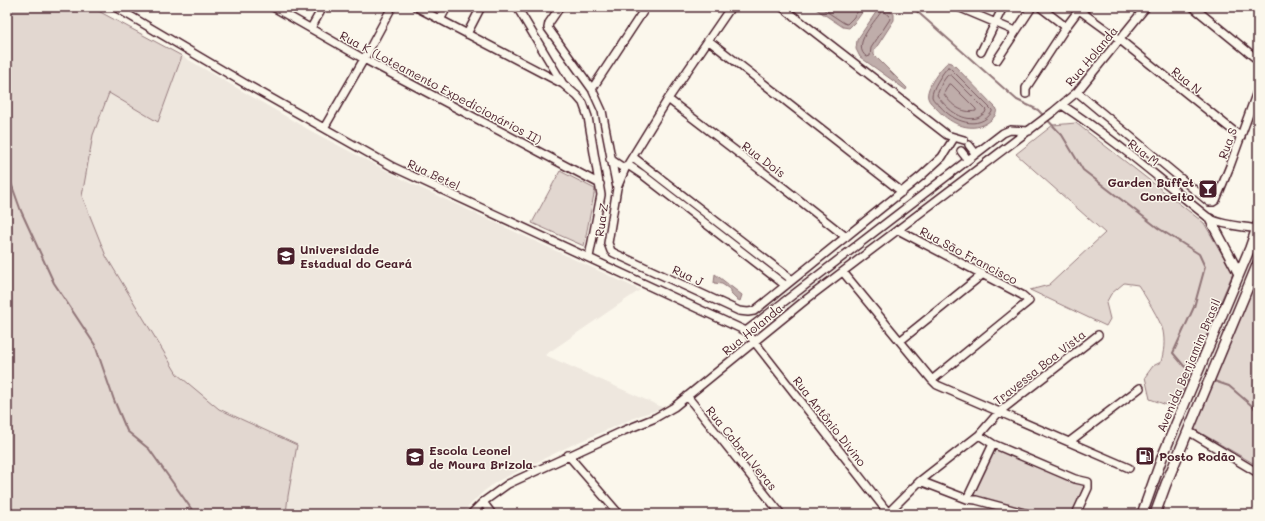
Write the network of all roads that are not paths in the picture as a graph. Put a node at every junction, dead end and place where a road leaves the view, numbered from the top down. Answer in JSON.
{"nodes":[{"id":1,"x":115,"y":7,"type":"edge"},
{"id":2,"x":273,"y":7,"type":"edge"},
{"id":3,"x":323,"y":7,"type":"edge"},
{"id":4,"x":392,"y":7,"type":"edge"},
{"id":5,"x":416,"y":7,"type":"edge"},
{"id":6,"x":447,"y":7,"type":"edge"},
{"id":7,"x":482,"y":7,"type":"edge"},
{"id":8,"x":517,"y":7,"type":"edge"},
{"id":9,"x":560,"y":7,"type":"edge"},
{"id":10,"x":646,"y":7,"type":"edge"},
{"id":11,"x":731,"y":7,"type":"edge"},
{"id":12,"x":782,"y":7,"type":"edge"},
{"id":13,"x":958,"y":7,"type":"edge"},
{"id":14,"x":1003,"y":7,"type":"edge"},
{"id":15,"x":1032,"y":7,"type":"edge"},
{"id":16,"x":1040,"y":7,"type":"edge"},
{"id":17,"x":1146,"y":7,"type":"edge"},
{"id":18,"x":1193,"y":7,"type":"edge"},
{"id":19,"x":1080,"y":8,"type":"edge"},
{"id":20,"x":286,"y":10,"type":"edge"},
{"id":21,"x":440,"y":20,"type":"junction"},
{"id":22,"x":995,"y":23,"type":"junction"},
{"id":23,"x":1066,"y":27,"type":"junction"},
{"id":24,"x":311,"y":28,"type":"junction"},
{"id":25,"x":1015,"y":31,"type":"junction"},
{"id":26,"x":467,"y":34,"type":"junction"},
{"id":27,"x":1119,"y":39,"type":"junction"},
{"id":28,"x":708,"y":40,"type":"junction"},
{"id":29,"x":981,"y":52,"type":"dead end"},
{"id":30,"x":364,"y":59,"type":"junction"},
{"id":31,"x":997,"y":60,"type":"dead end"},
{"id":32,"x":1258,"y":60,"type":"edge"},
{"id":33,"x":563,"y":84,"type":"junction"},
{"id":34,"x":592,"y":89,"type":"junction"},
{"id":35,"x":1258,"y":90,"type":"edge"},
{"id":36,"x":1077,"y":92,"type":"junction"},
{"id":37,"x":1026,"y":94,"type":"dead end"},
{"id":38,"x":668,"y":99,"type":"junction"},
{"id":39,"x":1062,"y":104,"type":"junction"},
{"id":40,"x":324,"y":128,"type":"junction"},
{"id":41,"x":1029,"y":130,"type":"junction"},
{"id":42,"x":1241,"y":137,"type":"junction"},
{"id":43,"x":954,"y":138,"type":"junction"},
{"id":44,"x":976,"y":154,"type":"junction"},
{"id":45,"x":633,"y":157,"type":"junction"},
{"id":46,"x":610,"y":159,"type":"junction"},
{"id":47,"x":968,"y":160,"type":"junction"},
{"id":48,"x":627,"y":167,"type":"junction"},
{"id":49,"x":600,"y":184,"type":"junction"},
{"id":50,"x":617,"y":188,"type":"junction"},
{"id":51,"x":902,"y":192,"type":"junction"},
{"id":52,"x":1200,"y":194,"type":"junction"},
{"id":53,"x":1213,"y":202,"type":"joint"},
{"id":54,"x":1191,"y":203,"type":"junction"},
{"id":55,"x":1210,"y":219,"type":"junction"},
{"id":56,"x":1258,"y":227,"type":"edge"},
{"id":57,"x":898,"y":230,"type":"junction"},
{"id":58,"x":846,"y":237,"type":"junction"},
{"id":59,"x":614,"y":253,"type":"joint"},
{"id":60,"x":589,"y":257,"type":"junction"},
{"id":61,"x":1258,"y":264,"type":"edge"},
{"id":62,"x":843,"y":272,"type":"junction"},
{"id":63,"x":983,"y":274,"type":"junction"},
{"id":64,"x":1239,"y":274,"type":"junction"},
{"id":65,"x":792,"y":280,"type":"junction"},
{"id":66,"x":785,"y":285,"type":"junction"},
{"id":67,"x":754,"y":310,"type":"joint"},
{"id":68,"x":746,"y":331,"type":"junction"},
{"id":69,"x":1098,"y":335,"type":"dead end"},
{"id":70,"x":754,"y":341,"type":"junction"},
{"id":71,"x":900,"y":341,"type":"junction"},
{"id":72,"x":932,"y":380,"type":"junction"},
{"id":73,"x":1140,"y":388,"type":"dead end"},
{"id":74,"x":687,"y":396,"type":"junction"},
{"id":75,"x":999,"y":412,"type":"junction"},
{"id":76,"x":1188,"y":430,"type":"junction"},
{"id":77,"x":979,"y":436,"type":"junction"},
{"id":78,"x":1069,"y":442,"type":"junction"},
{"id":79,"x":992,"y":444,"type":"junction"},
{"id":80,"x":568,"y":455,"type":"junction"},
{"id":81,"x":1129,"y":468,"type":"dead end"},
{"id":82,"x":1258,"y":473,"type":"edge"},
{"id":83,"x":920,"y":481,"type":"junction"},
{"id":84,"x":1153,"y":481,"type":"junction"},
{"id":85,"x":1165,"y":487,"type":"junction"},
{"id":86,"x":967,"y":499,"type":"junction"},
{"id":87,"x":483,"y":502,"type":"junction"},
{"id":88,"x":889,"y":513,"type":"edge"},
{"id":89,"x":471,"y":514,"type":"edge"},
{"id":90,"x":492,"y":514,"type":"edge"},
{"id":91,"x":619,"y":514,"type":"edge"},
{"id":92,"x":781,"y":514,"type":"edge"},
{"id":93,"x":1028,"y":514,"type":"edge"},
{"id":94,"x":1076,"y":514,"type":"edge"},
{"id":95,"x":1142,"y":514,"type":"edge"},
{"id":96,"x":1155,"y":514,"type":"edge"}],
"edges":[{"from":1,"to":40,"type":"street","name":"Rua Betel"},
{"from":2,"to":20,"type":"street","name":"Rua K (Loteamento Expedicionários II)"},
{"from":3,"to":24,"type":"street"},
{"from":4,"to":30,"type":"street"},
{"from":5,"to":21,"type":"street"},
{"from":6,"to":21,"type":"street"},
{"from":7,"to":26,"type":"street"},
{"from":8,"to":33,"type":"street"},
{"from":9,"to":34,"type":"street"},
{"from":10,"to":34,"type":"street"},
{"from":11,"to":28,"type":"street"},
{"from":12,"to":43,"type":"street"},
{"from":13,"to":22,"type":"street"},
{"from":14,"to":22,"type":"street"},
{"from":15,"to":25,"type":"street"},
{"from":16,"to":23,"type":"street"},
{"from":17,"to":27,"type":"street","name":"Rua Holanda"},
{"from":18,"to":32,"type":"street"},
{"from":19,"to":23,"type":"street"},
{"from":19,"to":27,"type":"street","name":"Rua N"},
{"from":20,"to":24,"type":"street","name":"Rua K (Loteamento Expedicionários II)"},
{"from":21,"to":26,"type":"street"},
{"from":22,"to":25,"type":"street"},
{"from":22,"to":29,"type":"street"},
{"from":23,"to":37,"type":"street"},
{"from":24,"to":30,"type":"street","name":"Rua K (Loteamento Expedicionários II)"},
{"from":25,"to":31,"type":"street"},
{"from":26,"to":33,"type":"street"},
{"from":27,"to":36,"type":"street","name":"Rua Holanda"},
{"from":27,"to":42,"type":"street","name":"Rua N"},
{"from":28,"to":38,"type":"street"},
{"from":28,"to":51,"type":"street"},
{"from":30,"to":40,"type":"street"},
{"from":30,"to":49,"type":"street","name":"Rua K (Loteamento Expedicionários II)"},
{"from":33,"to":49,"type":"street"},
{"from":34,"to":46,"type":"street"},
{"from":35,"to":42,"type":"street","name":"Rua S"},
{"from":36,"to":39,"type":"street","name":"Rua Holanda"},
{"from":36,"to":52,"type":"street","name":"Rua M"},
{"from":38,"to":45,"type":"street"},
{"from":38,"to":58,"type":"street","name":"Rua Dois"},
{"from":39,"to":41,"type":"street","name":"Rua Holanda"},
{"from":39,"to":54,"type":"street","name":"Rua M"},
{"from":40,"to":60,"type":"street","name":"Rua Betel"},
{"from":41,"to":44,"type":"street","name":"Rua Holanda"},
{"from":41,"to":57,"type":"street","name":"Rua Holanda"},
{"from":42,"to":53,"type":"street","name":"Rua S"},
{"from":43,"to":44,"type":"street"},
{"from":43,"to":47,"type":"street"},
{"from":43,"to":51,"type":"street","name":"Rua Holanda"},
{"from":44,"to":47,"type":"street","name":"Rua Holanda"},
{"from":45,"to":48,"type":"street"},
{"from":45,"to":65,"type":"street"},
{"from":46,"to":48,"type":"street"},
{"from":46,"to":50,"type":"street"},
{"from":47,"to":68,"type":"street","name":"Rua Holanda"},
{"from":48,"to":50,"type":"street"},
{"from":48,"to":66,"type":"street"},
{"from":49,"to":60,"type":"street"},
{"from":50,"to":59,"type":"street","name":"Rua Z"},
{"from":51,"to":58,"type":"street","name":"Rua Holanda"},
{"from":52,"to":53,"type":"street","name":"Rua M"},
{"from":52,"to":54,"type":"street"},
{"from":54,"to":55,"type":"street","name":"Rua M"},
{"from":55,"to":56,"type":"street","name":"Rua M"},
{"from":55,"to":64,"type":"main road"},
{"from":56,"to":64,"type":"main road","name":"Avenida Benjamim Brasil"},
{"from":57,"to":62,"type":"street","name":"Rua Holanda"},
{"from":57,"to":63,"type":"street","name":"Rua São Francisco"},
{"from":58,"to":65,"type":"street","name":"Rua Holanda"},
{"from":59,"to":67,"type":"street","name":"Rua J"},
{"from":60,"to":68,"type":"street","name":"Rua Betel"},
{"from":61,"to":76,"type":"main road","name":"Avenida Benjamim Brasil"},
{"from":62,"to":70,"type":"street","name":"Rua Holanda"},
{"from":62,"to":71,"type":"street"},
{"from":63,"to":71,"type":"street"},
{"from":63,"to":72,"type":"street","name":"Rua São Francisco"},
{"from":64,"to":84,"type":"main road","name":"Avenida Benjamim Brasil"},
{"from":65,"to":66,"type":"street","name":"Rua Holanda"},
{"from":66,"to":67,"type":"street","name":"Rua Holanda"},
{"from":68,"to":70,"type":"street","name":"Rua Betel"},
{"from":69,"to":75,"type":"street","name":"Travessa Boa Vista"},
{"from":70,"to":74,"type":"street","name":"Rua Holanda"},
{"from":70,"to":88,"type":"street","name":"Rua Antônio Divino"},
{"from":71,"to":72,"type":"street"},
{"from":72,"to":75,"type":"street"},
{"from":73,"to":78,"type":"street"},
{"from":74,"to":80,"type":"street","name":"Rua Holanda"},
{"from":74,"to":92,"type":"street","name":"Rua Cabral Veras"},
{"from":75,"to":77,"type":"street","name":"Travessa Boa Vista"},
{"from":75,"to":78,"type":"street"},
{"from":76,"to":82,"type":"street"},
{"from":76,"to":85,"type":"main road","name":"Avenida Benjamim Brasil"},
{"from":77,"to":79,"type":"street"},
{"from":77,"to":83,"type":"street","name":"Travessa Boa Vista"},
{"from":78,"to":81,"type":"street"},
{"from":79,"to":86,"type":"street"},
{"from":79,"to":94,"type":"street"},
{"from":80,"to":87,"type":"street","name":"Rua Holanda"},
{"from":80,"to":91,"type":"street"},
{"from":83,"to":86,"type":"street"},
{"from":83,"to":88,"type":"street","name":"Travessa Boa Vista"},
{"from":84,"to":85,"type":"main road"},
{"from":84,"to":95,"type":"main road","name":"Avenida Benjamim Brasil"},
{"from":85,"to":96,"type":"main road","name":"Avenida Benjamim Brasil"},
{"from":86,"to":93,"type":"street"},
{"from":87,"to":89,"type":"street","name":"Rua Holanda"},
{"from":87,"to":90,"type":"street"}]}
